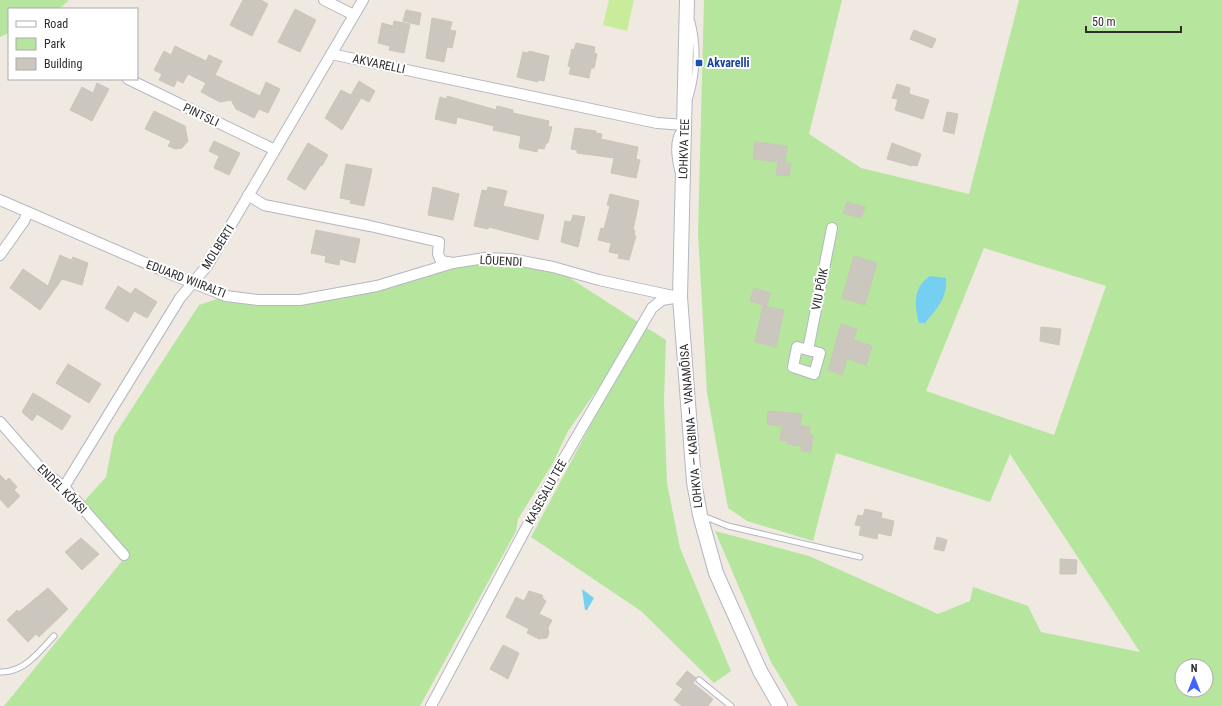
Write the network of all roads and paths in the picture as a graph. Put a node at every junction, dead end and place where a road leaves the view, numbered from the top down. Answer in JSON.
{"nodes":[{"id":1,"x":324,"y":0,"type":"edge"},
{"id":2,"x":363,"y":0,"type":"edge"},
{"id":3,"x":687,"y":2,"type":"edge"},
{"id":4,"x":354,"y":15,"type":"junction"},
{"id":5,"x":331,"y":54,"type":"junction"},
{"id":6,"x":130,"y":80,"type":"edge"},
{"id":7,"x":685,"y":119,"type":"junction"},
{"id":8,"x":275,"y":150,"type":"junction"},
{"id":9,"x":248,"y":196,"type":"junction"},
{"id":10,"x":0,"y":200,"type":"edge"},
{"id":11,"x":28,"y":212,"type":"junction"},
{"id":12,"x":832,"y":228,"type":"dead end"},
{"id":13,"x":0,"y":255,"type":"edge"},
{"id":14,"x":453,"y":263,"type":"junction"},
{"id":15,"x":193,"y":283,"type":"junction"},
{"id":16,"x":680,"y":297,"type":"junction"},
{"id":17,"x":808,"y":350,"type":"dead end"},
{"id":18,"x":0,"y":422,"type":"edge"},
{"id":19,"x":64,"y":487,"type":"junction"},
{"id":20,"x":700,"y":516,"type":"junction"},
{"id":21,"x":124,"y":555,"type":"dead end"},
{"id":22,"x":860,"y":557,"type":"dead end"},
{"id":23,"x":54,"y":636,"type":"dead end"},
{"id":24,"x":0,"y":672,"type":"edge"},
{"id":25,"x":699,"y":680,"type":"dead end"},
{"id":26,"x":431,"y":706,"type":"edge"},
{"id":27,"x":731,"y":706,"type":"edge"},
{"id":28,"x":780,"y":706,"type":"edge"}],
"edges":[{"from":1,"to":4,"type":"street"},
{"from":2,"to":4,"type":"street","name":"MOLBERTI"},
{"from":3,"to":7,"type":"street","name":"LOHKVA TEE"},
{"from":4,"to":5,"type":"street","name":"MOLBERTI"},
{"from":5,"to":7,"type":"street","name":"AKVARELLI"},
{"from":5,"to":8,"type":"street","name":"MOLBERTI"},
{"from":6,"to":8,"type":"street","name":"PINTSLI"},
{"from":7,"to":16,"type":"street","name":"LOHKVA TEE"},
{"from":8,"to":9,"type":"street","name":"MOLBERTI"},
{"from":9,"to":14,"type":"street"},
{"from":9,"to":15,"type":"street","name":"MOLBERTI"},
{"from":10,"to":11,"type":"street","name":"EDUARD WIIRALTI"},
{"from":11,"to":13,"type":"street"},
{"from":11,"to":15,"type":"street","name":"EDUARD WIIRALTI"},
{"from":12,"to":17,"type":"street","name":"VIU PÕIK"},
{"from":14,"to":15,"type":"street","name":"EDUARD WIIRALTI"},
{"from":14,"to":16,"type":"street","name":"LÕUENDI"},
{"from":15,"to":19,"type":"street","name":"MOLBERTI"},
{"from":16,"to":20,"type":"street","name":"LOHKVA — KABINA — VANAMÕISA"},
{"from":16,"to":26,"type":"street","name":"KASESALU TEE"},
{"from":18,"to":19,"type":"street","name":"ENDEL KÕKSI"},
{"from":19,"to":21,"type":"street","name":"ENDEL KÕKSI"},
{"from":20,"to":22,"type":"lane"},
{"from":20,"to":28,"type":"street","name":"LOHKVA — KABINA — VANAMÕISA"},
{"from":23,"to":24,"type":"lane"},
{"from":25,"to":27,"type":"lane"}]}
